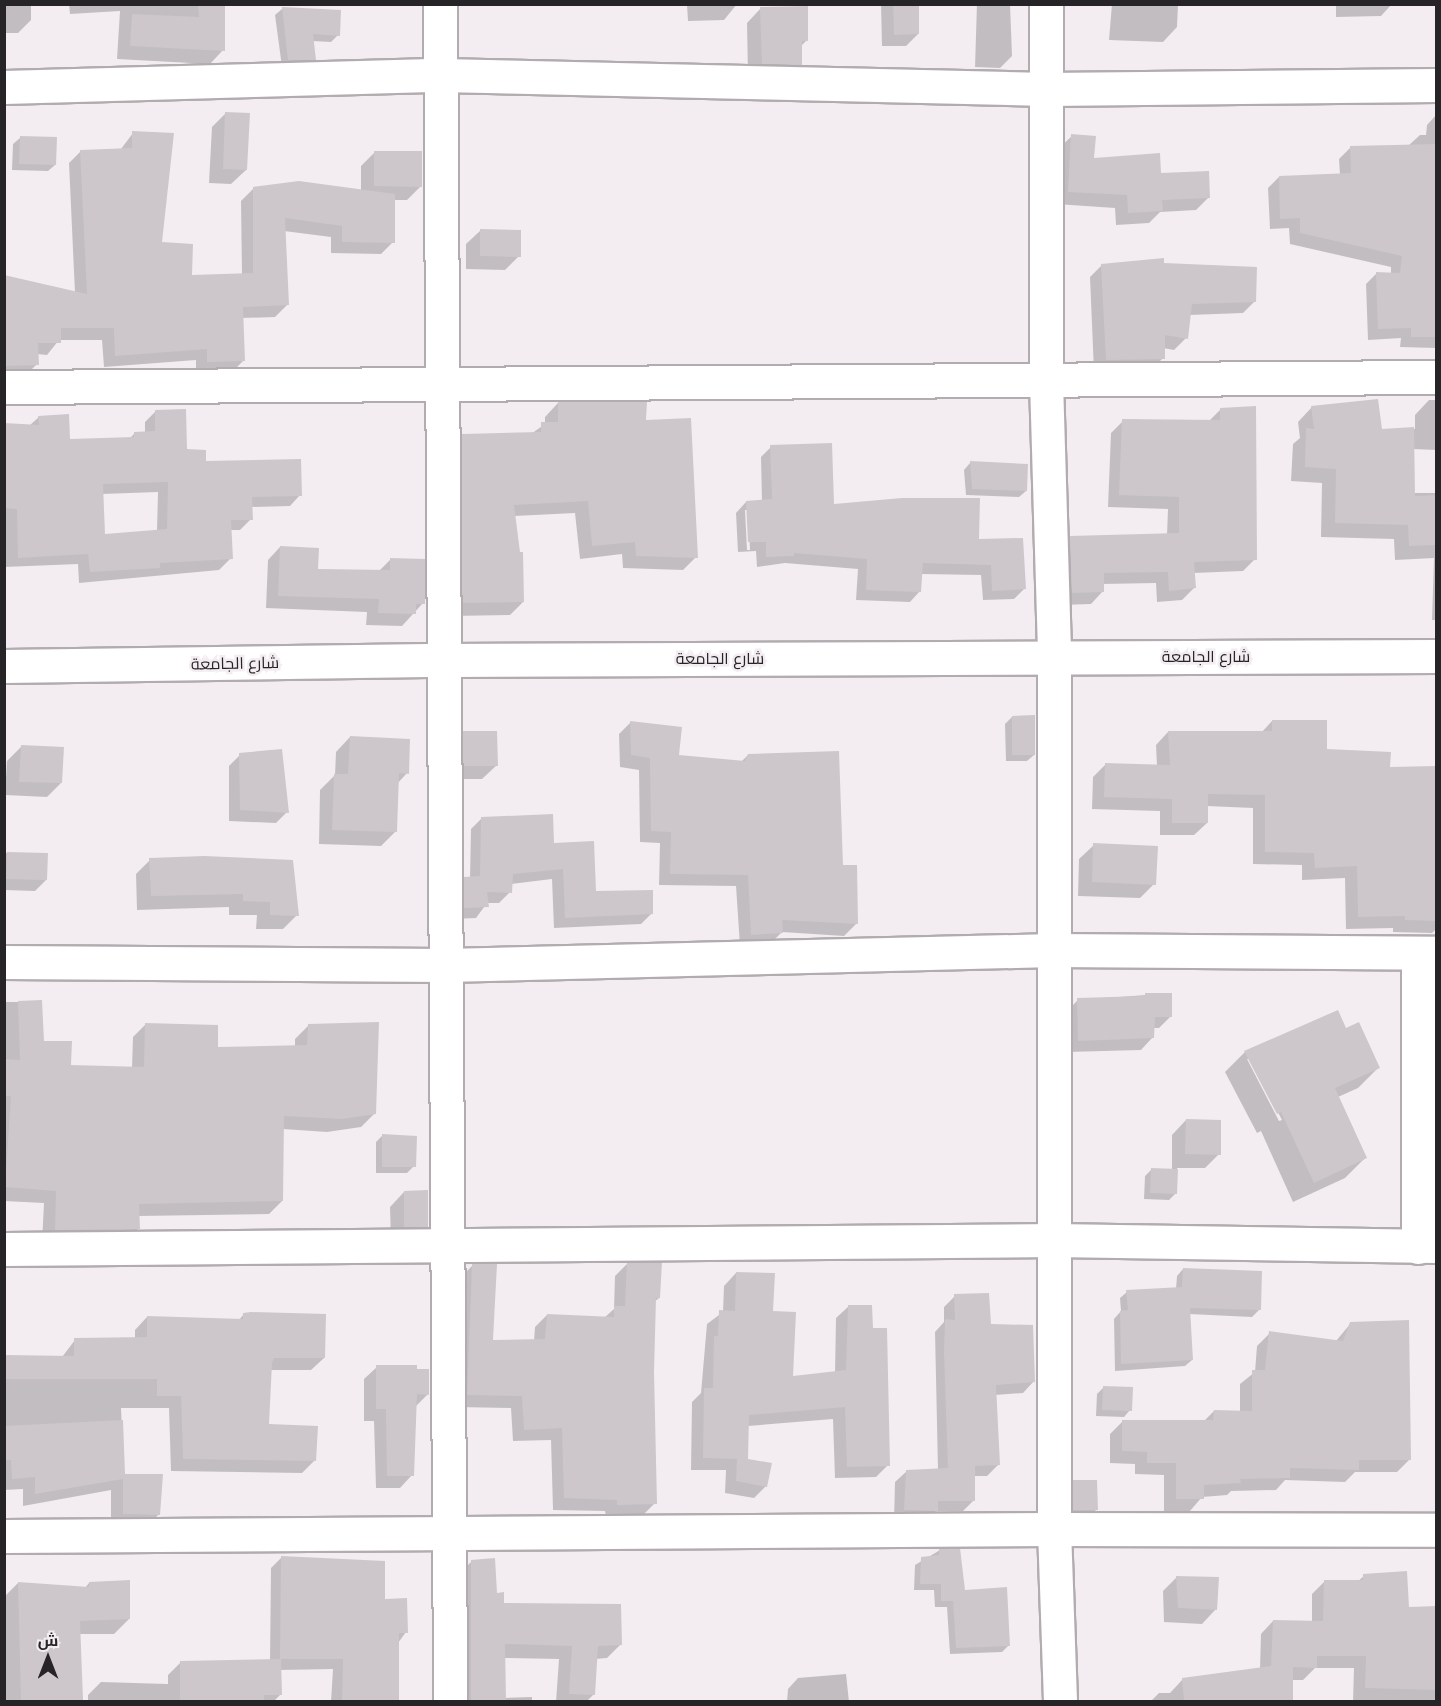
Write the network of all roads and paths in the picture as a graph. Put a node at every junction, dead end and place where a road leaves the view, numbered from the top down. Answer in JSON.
{"nodes":[{"id":1,"x":440,"y":4,"type":"edge"},
{"id":2,"x":1046,"y":4,"type":"edge"},
{"id":3,"x":440,"y":75,"type":"junction"},
{"id":4,"x":1437,"y":85,"type":"edge"},
{"id":5,"x":4,"y":87,"type":"edge"},
{"id":6,"x":1046,"y":89,"type":"junction"},
{"id":7,"x":1437,"y":377,"type":"edge"},
{"id":8,"x":1046,"y":381,"type":"junction"},
{"id":9,"x":442,"y":382,"type":"junction"},
{"id":10,"x":4,"y":387,"type":"edge"},
{"id":11,"x":1054,"y":656,"type":"junction"},
{"id":12,"x":1437,"y":656,"type":"edge"},
{"id":13,"x":446,"y":660,"type":"junction"},
{"id":14,"x":4,"y":666,"type":"edge"},
{"id":15,"x":1053,"y":950,"type":"junction"},
{"id":16,"x":1427,"y":953,"type":"edge"},
{"id":17,"x":4,"y":962,"type":"edge"},
{"id":18,"x":444,"y":965,"type":"junction"},
{"id":19,"x":1054,"y":1240,"type":"junction"},
{"id":20,"x":446,"y":1243,"type":"junction"},
{"id":21,"x":1427,"y":1246,"type":"edge"},
{"id":22,"x":4,"y":1249,"type":"edge"},
{"id":23,"x":1054,"y":1528,"type":"junction"},
{"id":24,"x":1437,"y":1530,"type":"edge"},
{"id":25,"x":452,"y":1535,"type":"junction"},
{"id":26,"x":4,"y":1536,"type":"edge"},
{"id":27,"x":450,"y":1701,"type":"edge"},
{"id":28,"x":1060,"y":1701,"type":"edge"}],
"edges":[{"from":1,"to":3,"type":"street"},
{"from":2,"to":6,"type":"street"},
{"from":3,"to":5,"type":"street"},
{"from":3,"to":6,"type":"street"},
{"from":3,"to":9,"type":"street"},
{"from":4,"to":6,"type":"street"},
{"from":6,"to":8,"type":"street"},
{"from":7,"to":8,"type":"street"},
{"from":8,"to":9,"type":"street"},
{"from":8,"to":11,"type":"street"},
{"from":9,"to":10,"type":"street"},
{"from":9,"to":13,"type":"street"},
{"from":11,"to":12,"type":"street","name":"شارع الجامعة"},
{"from":11,"to":13,"type":"street","name":"شارع الجامعة"},
{"from":11,"to":15,"type":"street"},
{"from":13,"to":14,"type":"street","name":"شارع الجامعة"},
{"from":13,"to":18,"type":"street"},
{"from":15,"to":16,"type":"street"},
{"from":15,"to":18,"type":"street"},
{"from":15,"to":19,"type":"street"},
{"from":16,"to":21,"type":"street"},
{"from":17,"to":18,"type":"street"},
{"from":18,"to":20,"type":"street"},
{"from":19,"to":20,"type":"street"},
{"from":19,"to":21,"type":"street"},
{"from":19,"to":23,"type":"street"},
{"from":20,"to":22,"type":"street"},
{"from":20,"to":25,"type":"street"},
{"from":23,"to":24,"type":"street"},
{"from":23,"to":25,"type":"street"},
{"from":23,"to":28,"type":"street"},
{"from":25,"to":26,"type":"street"},
{"from":25,"to":27,"type":"street"}]}
